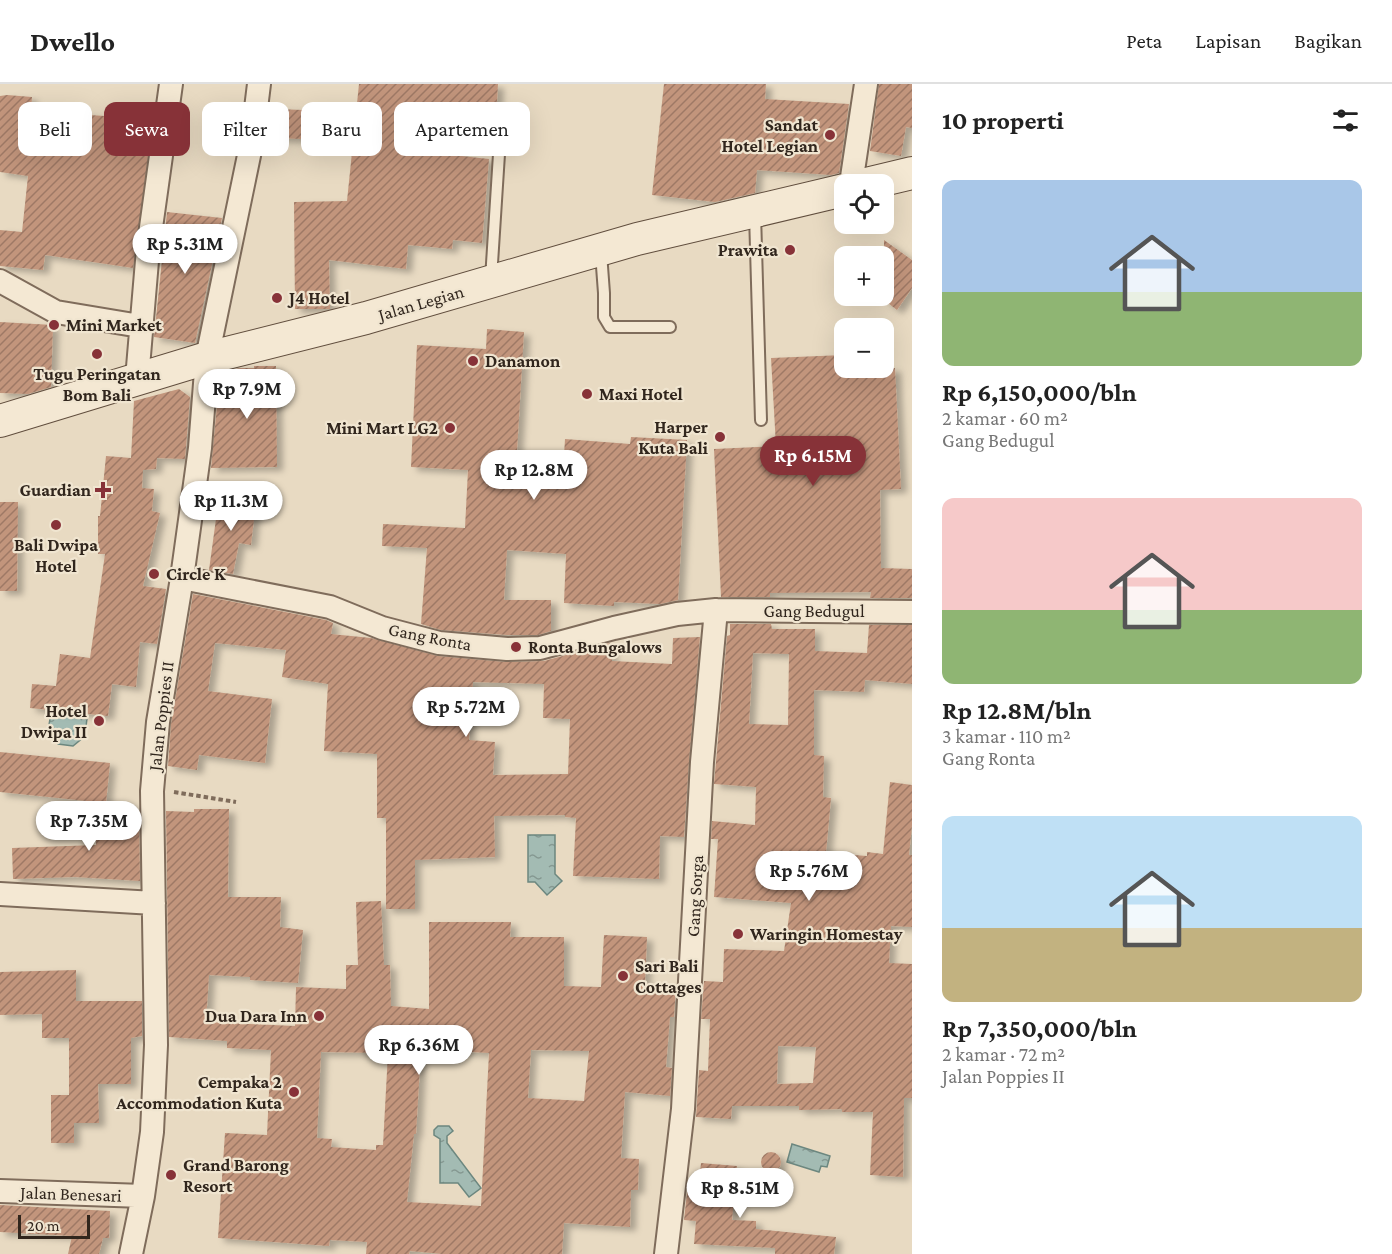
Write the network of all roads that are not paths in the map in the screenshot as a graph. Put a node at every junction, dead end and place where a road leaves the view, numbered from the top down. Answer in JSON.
{"nodes":[{"id":1,"x":171,"y":84,"type":"edge"},
{"id":2,"x":259,"y":84,"type":"edge"},
{"id":3,"x":866,"y":84,"type":"edge"},
{"id":4,"x":500,"y":156,"type":"edge"},
{"id":5,"x":912,"y":173,"type":"edge"},
{"id":6,"x":852,"y":174,"type":"edge"},
{"id":7,"x":894,"y":177,"type":"edge"},
{"id":8,"x":834,"y":192,"type":"edge"},
{"id":9,"x":754,"y":211,"type":"junction"},
{"id":10,"x":600,"y":250,"type":"junction"},
{"id":11,"x":0,"y":282,"type":"edge"},
{"id":12,"x":490,"y":283,"type":"junction"},
{"id":13,"x":140,"y":326,"type":"junction"},
{"id":14,"x":670,"y":327,"type":"dead end"},
{"id":15,"x":207,"y":358,"type":"junction"},
{"id":16,"x":137,"y":379,"type":"junction"},
{"id":17,"x":761,"y":420,"type":"dead end"},
{"id":18,"x":0,"y":421,"type":"edge"},
{"id":19,"x":182,"y":578,"type":"junction"},
{"id":20,"x":716,"y":610,"type":"junction"},
{"id":21,"x":912,"y":612,"type":"edge"},
{"id":22,"x":0,"y":894,"type":"edge"},
{"id":23,"x":154,"y":903,"type":"junction"},
{"id":24,"x":0,"y":1191,"type":"edge"},
{"id":25,"x":143,"y":1196,"type":"junction"},
{"id":26,"x":131,"y":1254,"type":"edge"},
{"id":27,"x":666,"y":1254,"type":"edge"}],
"edges":[{"from":1,"to":13,"type":"street"},
{"from":2,"to":15,"type":"street","name":"Jalan Poppies II"},
{"from":3,"to":6,"type":"street"},
{"from":4,"to":12,"type":"lane"},
{"from":5,"to":7,"type":"main road"},
{"from":8,"to":9,"type":"main road","name":"Jalan Legian"},
{"from":9,"to":10,"type":"main road","name":"Jalan Legian"},
{"from":9,"to":17,"type":"lane"},
{"from":10,"to":12,"type":"main road","name":"Jalan Legian"},
{"from":10,"to":14,"type":"lane"},
{"from":11,"to":13,"type":"street"},
{"from":12,"to":15,"type":"main road","name":"Jalan Legian"},
{"from":13,"to":16,"type":"street"},
{"from":15,"to":16,"type":"main road","name":"Jalan Legian"},
{"from":15,"to":19,"type":"street","name":"Jalan Poppies II"},
{"from":16,"to":18,"type":"main road","name":"Jalan Legian"},
{"from":19,"to":20,"type":"street","name":"Gang Ronta"},
{"from":19,"to":23,"type":"street","name":"Jalan Poppies II"},
{"from":20,"to":21,"type":"street","name":"Gang Bedugul"},
{"from":20,"to":27,"type":"street","name":"Gang Sorga"},
{"from":22,"to":23,"type":"street"},
{"from":23,"to":25,"type":"street","name":"Jalan Poppies II"},
{"from":24,"to":25,"type":"street","name":"Jalan Benesari"},
{"from":25,"to":26,"type":"street","name":"Jalan Poppies II"}]}
